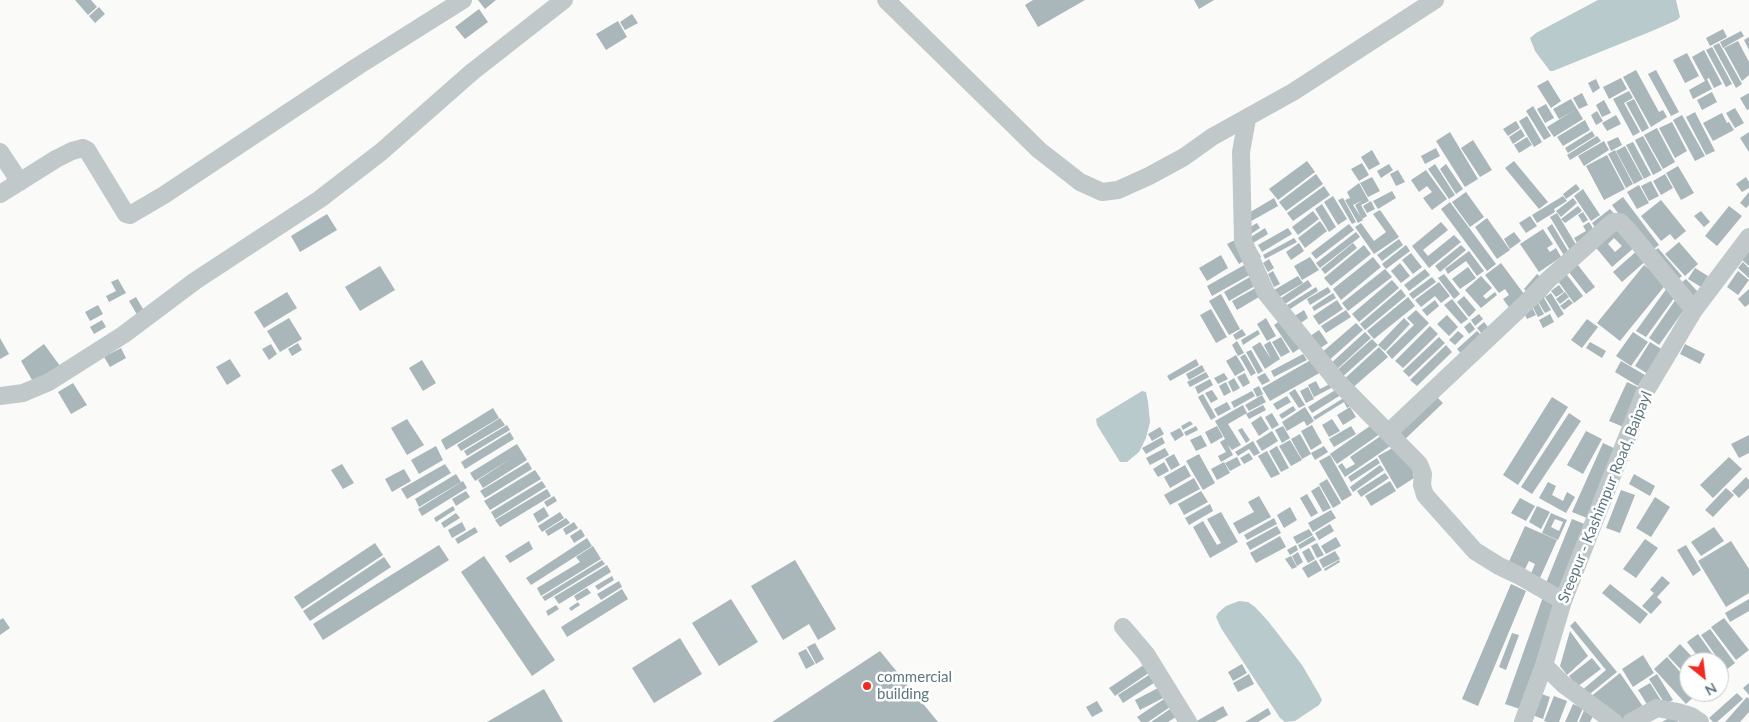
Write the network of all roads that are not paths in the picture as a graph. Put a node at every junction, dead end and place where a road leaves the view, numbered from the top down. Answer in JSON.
{"nodes":[{"id":1,"x":463,"y":0,"type":"edge"},
{"id":2,"x":564,"y":0,"type":"edge"},
{"id":3,"x":886,"y":0,"type":"edge"},
{"id":4,"x":1435,"y":0,"type":"edge"},
{"id":5,"x":1247,"y":118,"type":"junction"},
{"id":6,"x":0,"y":152,"type":"edge"},
{"id":7,"x":20,"y":182,"type":"junction"},
{"id":8,"x":0,"y":194,"type":"edge"},
{"id":9,"x":1749,"y":238,"type":"edge"},
{"id":10,"x":1694,"y":310,"type":"junction"},
{"id":11,"x":0,"y":396,"type":"edge"},
{"id":12,"x":1389,"y":432,"type":"junction"},
{"id":13,"x":1563,"y":601,"type":"junction"},
{"id":14,"x":1124,"y":627,"type":"dead end"},
{"id":15,"x":1544,"y":665,"type":"junction"},
{"id":16,"x":1188,"y":722,"type":"edge"},
{"id":17,"x":1523,"y":722,"type":"edge"},
{"id":18,"x":1614,"y":722,"type":"edge"},
{"id":19,"x":1631,"y":722,"type":"edge"},
{"id":20,"x":1700,"y":722,"type":"edge"}],
"edges":[{"from":1,"to":7,"type":"street"},
{"from":2,"to":11,"type":"street"},
{"from":3,"to":5,"type":"street"},
{"from":4,"to":5,"type":"street"},
{"from":5,"to":12,"type":"street"},
{"from":6,"to":7,"type":"street"},
{"from":7,"to":8,"type":"street"},
{"from":9,"to":10,"type":"street","name":"Sreepur - Kashimpur Road, Baipayl"},
{"from":10,"to":12,"type":"street"},
{"from":10,"to":13,"type":"street","name":"Sreepur - Kashimpur Road, Baipayl"},
{"from":12,"to":13,"type":"street"},
{"from":13,"to":15,"type":"street","name":"Sreepur - Kashimpur Road, Baipayl"},
{"from":14,"to":16,"type":"street"},
{"from":15,"to":17,"type":"street","name":"Sreepur - Kashimpur Road, Baipayl"},
{"from":15,"to":18,"type":"street"},
{"from":19,"to":20,"type":"street"}]}
